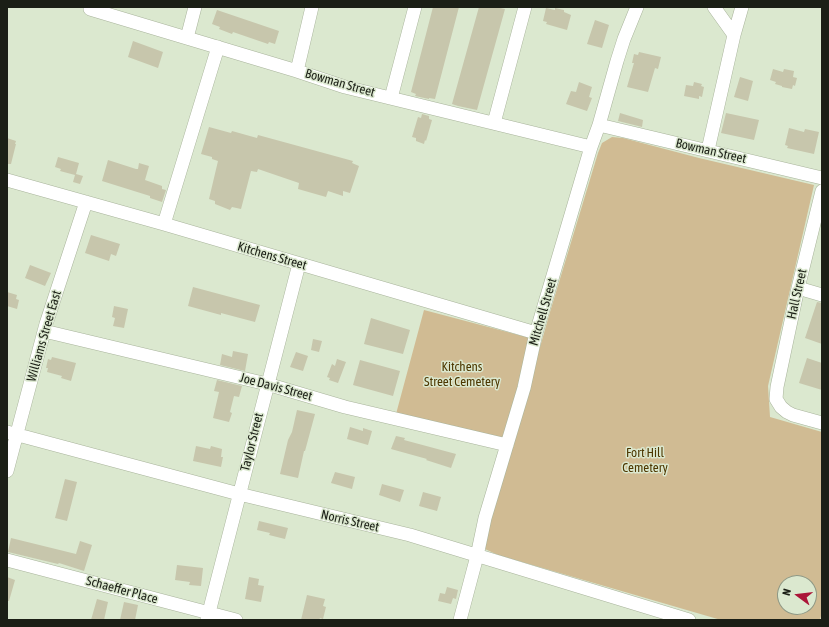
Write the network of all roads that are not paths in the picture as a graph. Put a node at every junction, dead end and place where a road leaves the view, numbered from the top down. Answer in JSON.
{"nodes":[{"id":1,"x":195,"y":7,"type":"edge"},
{"id":2,"x":312,"y":7,"type":"edge"},
{"id":3,"x":415,"y":7,"type":"edge"},
{"id":4,"x":525,"y":7,"type":"edge"},
{"id":5,"x":637,"y":7,"type":"edge"},
{"id":6,"x":714,"y":7,"type":"edge"},
{"id":7,"x":742,"y":7,"type":"edge"},
{"id":8,"x":90,"y":9,"type":"dead end"},
{"id":9,"x":734,"y":35,"type":"junction"},
{"id":10,"x":187,"y":38,"type":"junction"},
{"id":11,"x":218,"y":48,"type":"junction"},
{"id":12,"x":297,"y":71,"type":"junction"},
{"id":13,"x":391,"y":98,"type":"junction"},
{"id":14,"x":494,"y":123,"type":"junction"},
{"id":15,"x":599,"y":125,"type":"junction"},
{"id":16,"x":591,"y":147,"type":"junction"},
{"id":17,"x":708,"y":150,"type":"junction"},
{"id":18,"x":822,"y":178,"type":"edge"},
{"id":19,"x":7,"y":180,"type":"edge"},
{"id":20,"x":822,"y":191,"type":"edge"},
{"id":21,"x":86,"y":202,"type":"junction"},
{"id":22,"x":164,"y":224,"type":"junction"},
{"id":23,"x":299,"y":264,"type":"junction"},
{"id":24,"x":798,"y":288,"type":"junction"},
{"id":25,"x":822,"y":295,"type":"edge"},
{"id":26,"x":44,"y":332,"type":"junction"},
{"id":27,"x":536,"y":333,"type":"junction"},
{"id":28,"x":267,"y":384,"type":"junction"},
{"id":29,"x":822,"y":423,"type":"edge"},
{"id":30,"x":12,"y":434,"type":"edge"},
{"id":31,"x":507,"y":445,"type":"junction"},
{"id":32,"x":7,"y":471,"type":"edge"},
{"id":33,"x":239,"y":494,"type":"junction"},
{"id":34,"x":477,"y":556,"type":"junction"},
{"id":35,"x":7,"y":560,"type":"edge"},
{"id":36,"x":208,"y":617,"type":"edge"},
{"id":37,"x":236,"y":620,"type":"edge"},
{"id":38,"x":460,"y":620,"type":"edge"},
{"id":39,"x":689,"y":620,"type":"edge"}],
"edges":[{"from":1,"to":10,"type":"street"},
{"from":2,"to":12,"type":"street"},
{"from":3,"to":13,"type":"street"},
{"from":4,"to":14,"type":"street"},
{"from":5,"to":15,"type":"street","name":"Mitchell Street"},
{"from":6,"to":9,"type":"street"},
{"from":7,"to":9,"type":"street"},
{"from":8,"to":10,"type":"street","name":"Bowman Street"},
{"from":9,"to":17,"type":"street"},
{"from":10,"to":11,"type":"street","name":"Bowman Street"},
{"from":11,"to":12,"type":"street","name":"Bowman Street"},
{"from":11,"to":22,"type":"street"},
{"from":12,"to":13,"type":"street","name":"Bowman Street"},
{"from":13,"to":14,"type":"street","name":"Bowman Street"},
{"from":14,"to":16,"type":"street","name":"Bowman Street"},
{"from":15,"to":16,"type":"street","name":"Mitchell Street"},
{"from":15,"to":17,"type":"street","name":"Bowman Street"},
{"from":16,"to":27,"type":"street","name":"Mitchell Street"},
{"from":17,"to":18,"type":"street","name":"Bowman Street"},
{"from":19,"to":21,"type":"street","name":"Kitchens Street"},
{"from":20,"to":24,"type":"street","name":"Hall Street"},
{"from":21,"to":22,"type":"street","name":"Kitchens Street"},
{"from":21,"to":26,"type":"street","name":"Williams Street East"},
{"from":22,"to":23,"type":"street","name":"Kitchens Street"},
{"from":23,"to":27,"type":"street","name":"Kitchens Street"},
{"from":23,"to":28,"type":"street","name":"Taylor Street"},
{"from":24,"to":25,"type":"street"},
{"from":24,"to":29,"type":"street","name":"Hall Street"},
{"from":26,"to":28,"type":"street","name":"Joe Davis Street"},
{"from":26,"to":30,"type":"street","name":"Williams Street East"},
{"from":27,"to":31,"type":"street","name":"Mitchell Street"},
{"from":28,"to":31,"type":"street","name":"Joe Davis Street"},
{"from":28,"to":33,"type":"street","name":"Taylor Street"},
{"from":30,"to":32,"type":"street","name":"Williams Street East"},
{"from":30,"to":33,"type":"street","name":"Norris Street"},
{"from":31,"to":34,"type":"street","name":"Mitchell Street"},
{"from":33,"to":34,"type":"street","name":"Norris Street"},
{"from":33,"to":36,"type":"street","name":"Taylor Street"},
{"from":34,"to":38,"type":"street","name":"Mitchell Street"},
{"from":34,"to":39,"type":"street","name":"Norris Street"},
{"from":35,"to":36,"type":"street","name":"Schaeffer Place"},
{"from":36,"to":37,"type":"street","name":"Schaeffer Place"}]}
